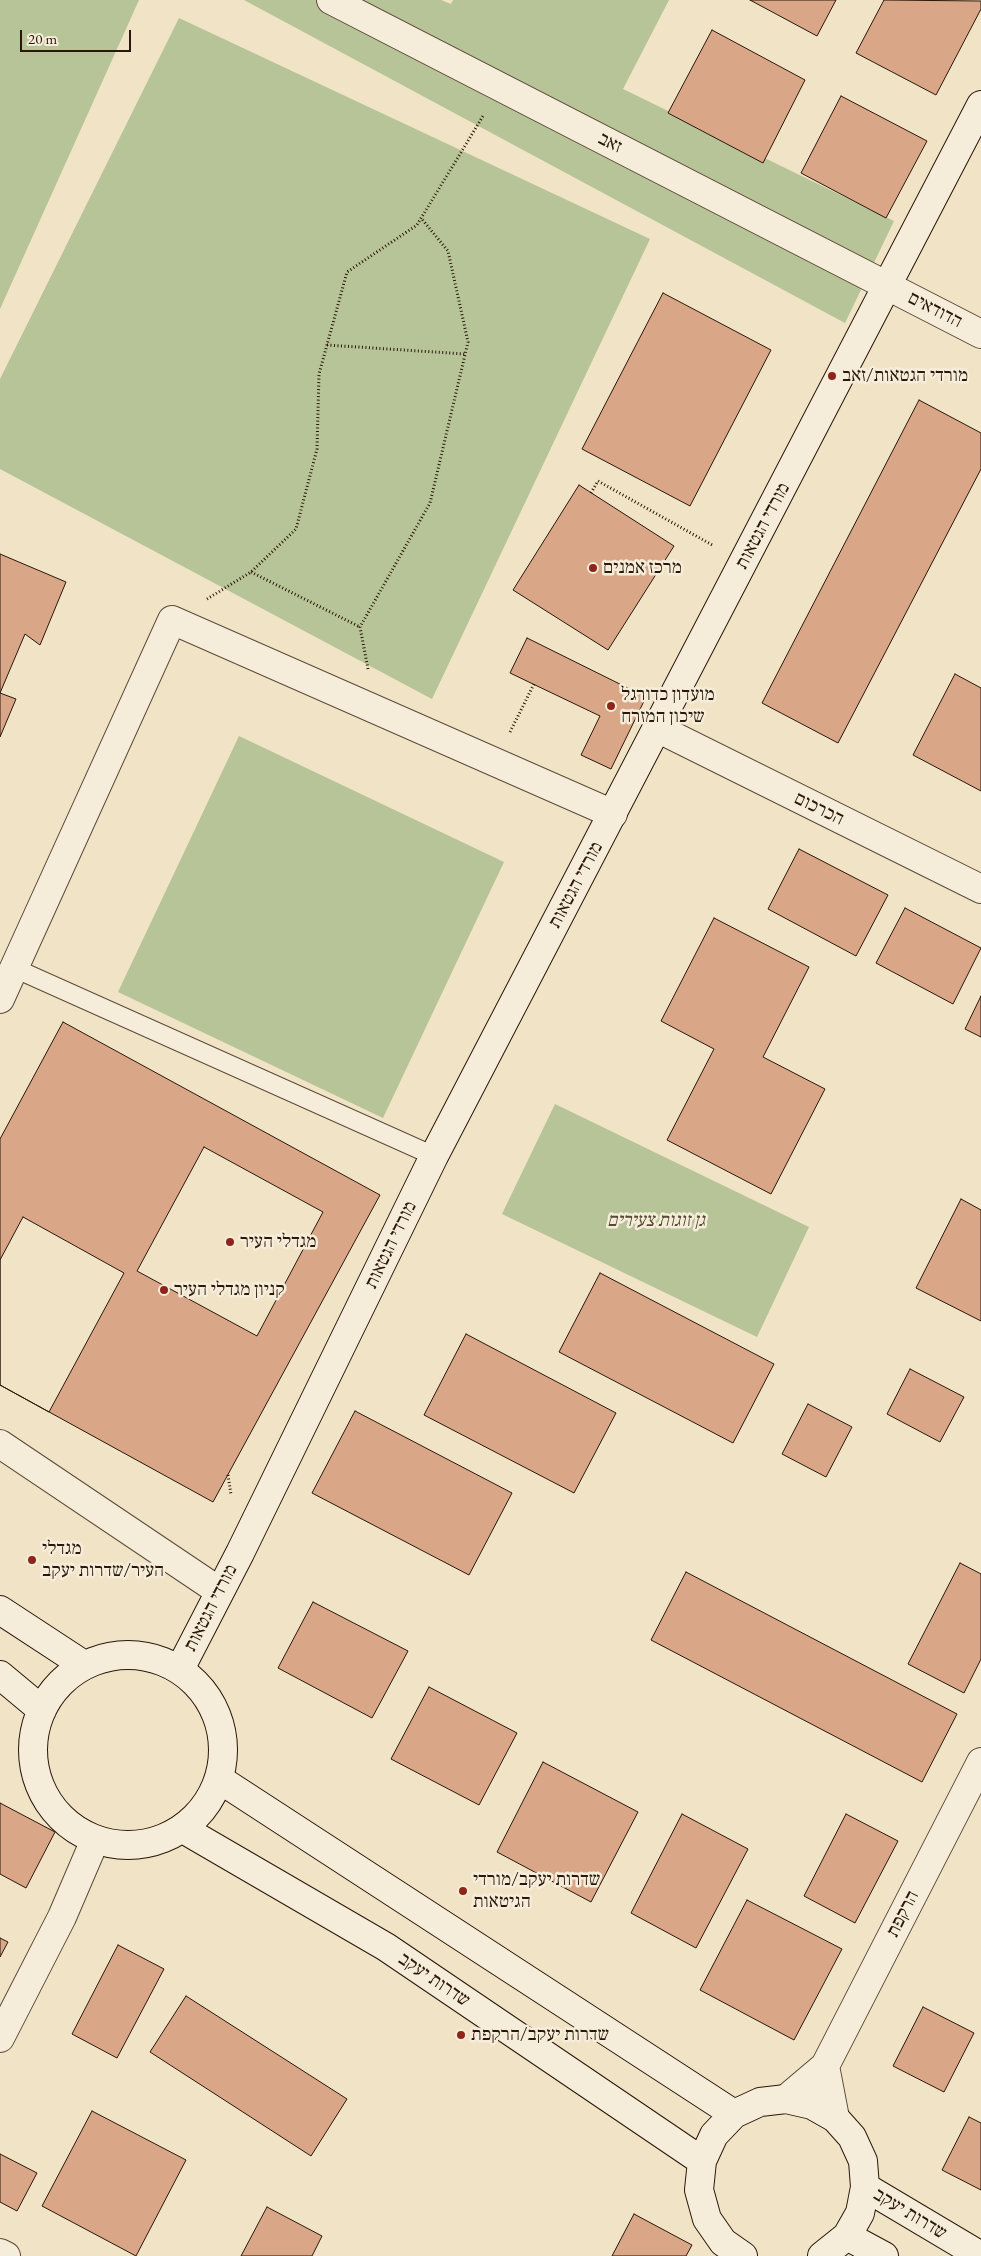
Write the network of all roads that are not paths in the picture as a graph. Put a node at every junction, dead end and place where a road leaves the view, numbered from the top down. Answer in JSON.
{"nodes":[{"id":1,"x":332,"y":0,"type":"edge"},
{"id":2,"x":981,"y":106,"type":"edge"},
{"id":3,"x":888,"y":286,"type":"junction"},
{"id":4,"x":981,"y":334,"type":"edge"},
{"id":5,"x":657,"y":728,"type":"junction"},
{"id":6,"x":613,"y":814,"type":"junction"},
{"id":7,"x":981,"y":889,"type":"edge"},
{"id":8,"x":14,"y":968,"type":"junction"},
{"id":9,"x":0,"y":999,"type":"edge"},
{"id":10,"x":434,"y":1156,"type":"junction"},
{"id":11,"x":0,"y":1444,"type":"edge"},
{"id":12,"x":219,"y":1592,"type":"junction"},
{"id":13,"x":0,"y":1610,"type":"edge"},
{"id":14,"x":84,"y":1665,"type":"junction"},
{"id":15,"x":180,"y":1669,"type":"junction"},
{"id":16,"x":0,"y":1675,"type":"edge"},
{"id":17,"x":42,"y":1710,"type":"junction"},
{"id":18,"x":981,"y":1762,"type":"edge"},
{"id":19,"x":219,"y":1780,"type":"junction"},
{"id":20,"x":183,"y":1829,"type":"junction"},
{"id":21,"x":95,"y":1840,"type":"junction"},
{"id":22,"x":0,"y":2038,"type":"edge"},
{"id":23,"x":826,"y":2066,"type":"junction"},
{"id":24,"x":786,"y":2099,"type":"junction"},
{"id":25,"x":734,"y":2114,"type":"junction"},
{"id":26,"x":835,"y":2118,"type":"junction"},
{"id":27,"x":702,"y":2161,"type":"junction"},
{"id":28,"x":865,"y":2187,"type":"junction"},
{"id":29,"x":847,"y":2236,"type":"junction"},
{"id":30,"x":729,"y":2251,"type":"edge"},
{"id":31,"x":0,"y":2253,"type":"edge"},
{"id":32,"x":6,"y":2256,"type":"edge"},
{"id":33,"x":822,"y":2256,"type":"edge"},
{"id":34,"x":884,"y":2256,"type":"edge"},
{"id":35,"x":981,"y":2256,"type":"edge"}],
"edges":[{"from":1,"to":3,"type":"street","name":"זאב"},
{"from":2,"to":3,"type":"street","name":"מורדי הגטאות"},
{"from":3,"to":4,"type":"street","name":"הדודאים"},
{"from":3,"to":5,"type":"street","name":"מורדי הגטאות"},
{"from":5,"to":6,"type":"street","name":"מורדי הגטאות"},
{"from":5,"to":7,"type":"street","name":"הכרכום"},
{"from":6,"to":8,"type":"street"},
{"from":6,"to":10,"type":"street","name":"מורדי הגטאות"},
{"from":8,"to":9,"type":"street"},
{"from":8,"to":10,"type":"lane"},
{"from":10,"to":12,"type":"street","name":"מורדי הגטאות"},
{"from":11,"to":12,"type":"street"},
{"from":12,"to":15,"type":"street","name":"מורדי הגטאות"},
{"from":13,"to":14,"type":"street"},
{"from":14,"to":15,"type":"street"},
{"from":14,"to":17,"type":"street"},
{"from":15,"to":19,"type":"street"},
{"from":16,"to":17,"type":"street"},
{"from":17,"to":21,"type":"street"},
{"from":18,"to":23,"type":"street","name":"הרקפת"},
{"from":19,"to":20,"type":"street"},
{"from":19,"to":25,"type":"street"},
{"from":20,"to":21,"type":"street"},
{"from":20,"to":27,"type":"street","name":"שדרות יעקב"},
{"from":21,"to":22,"type":"street"},
{"from":23,"to":24,"type":"street","name":"הרקפת"},
{"from":23,"to":26,"type":"street"},
{"from":24,"to":25,"type":"street"},
{"from":24,"to":26,"type":"street"},
{"from":25,"to":27,"type":"street"},
{"from":26,"to":28,"type":"street"},
{"from":27,"to":30,"type":"street"},
{"from":28,"to":29,"type":"street"},
{"from":28,"to":35,"type":"street","name":"שדרות יעקב"},
{"from":29,"to":33,"type":"street"},
{"from":29,"to":34,"type":"street"},
{"from":31,"to":32,"type":"street"}]}
